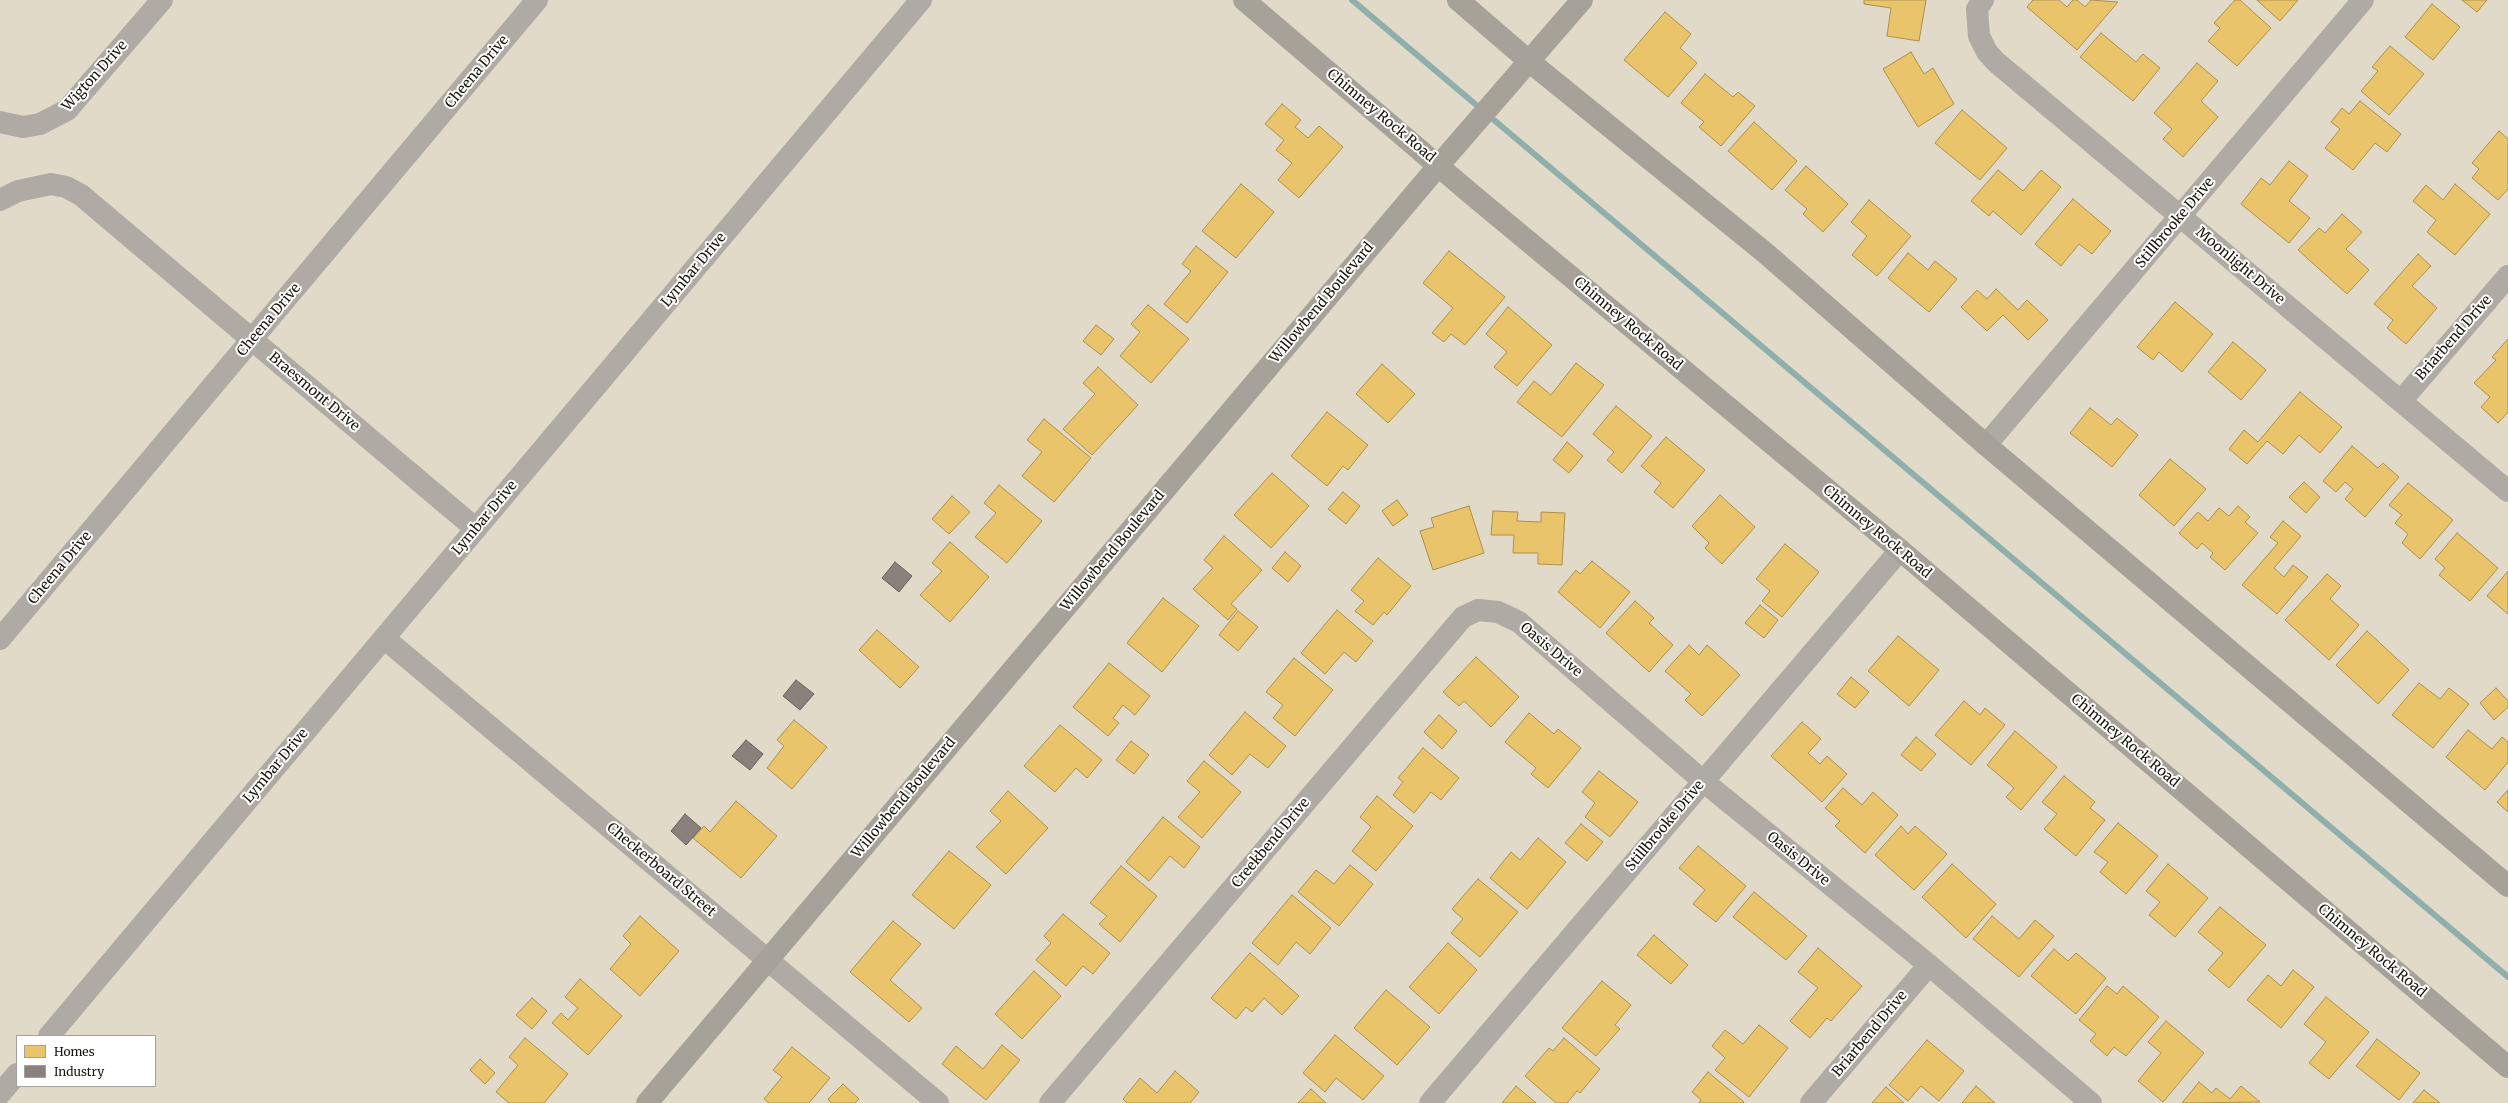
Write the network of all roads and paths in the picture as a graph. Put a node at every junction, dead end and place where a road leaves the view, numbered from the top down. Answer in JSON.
{"nodes":[{"id":1,"x":162,"y":0,"type":"edge"},
{"id":2,"x":537,"y":0,"type":"edge"},
{"id":3,"x":921,"y":0,"type":"edge"},
{"id":4,"x":1244,"y":0,"type":"edge"},
{"id":5,"x":1458,"y":0,"type":"edge"},
{"id":6,"x":1582,"y":0,"type":"edge"},
{"id":7,"x":1983,"y":0,"type":"edge"},
{"id":8,"x":2363,"y":0,"type":"edge"},
{"id":9,"x":1530,"y":62,"type":"junction"},
{"id":10,"x":7,"y":124,"type":"edge"},
{"id":11,"x":1439,"y":165,"type":"junction"},
{"id":12,"x":0,"y":200,"type":"edge"},
{"id":13,"x":2181,"y":216,"type":"junction"},
{"id":14,"x":2508,"y":276,"type":"edge"},
{"id":15,"x":252,"y":340,"type":"junction"},
{"id":16,"x":2401,"y":401,"type":"junction"},
{"id":17,"x":1986,"y":446,"type":"junction"},
{"id":18,"x":2508,"y":491,"type":"edge"},
{"id":19,"x":476,"y":529,"type":"junction"},
{"id":20,"x":1900,"y":550,"type":"junction"},
{"id":21,"x":1506,"y":616,"type":"joint"},
{"id":22,"x":384,"y":638,"type":"junction"},
{"id":23,"x":0,"y":640,"type":"edge"},
{"id":24,"x":1703,"y":781,"type":"junction"},
{"id":25,"x":2508,"y":886,"type":"edge"},
{"id":26,"x":768,"y":960,"type":"junction"},
{"id":27,"x":1929,"y":965,"type":"junction"},
{"id":28,"x":50,"y":1035,"type":"edge"},
{"id":29,"x":2508,"y":1067,"type":"edge"},
{"id":30,"x":16,"y":1075,"type":"edge"},
{"id":31,"x":0,"y":1094,"type":"edge"},
{"id":32,"x":647,"y":1103,"type":"edge"},
{"id":33,"x":938,"y":1103,"type":"edge"},
{"id":34,"x":1050,"y":1103,"type":"edge"},
{"id":35,"x":1430,"y":1103,"type":"edge"},
{"id":36,"x":1812,"y":1103,"type":"edge"},
{"id":37,"x":2091,"y":1103,"type":"edge"}],
"edges":[{"from":1,"to":10,"type":"street","name":"Wigton Drive"},
{"from":2,"to":15,"type":"street","name":"Cheena Drive"},
{"from":3,"to":19,"type":"street","name":"Lymbar Drive"},
{"from":4,"to":11,"type":"main road","name":"Chimney Rock Road"},
{"from":5,"to":9,"type":"main road"},
{"from":6,"to":9,"type":"main road","name":"Willowbend Boulevard"},
{"from":7,"to":13,"type":"street","name":"Moonlight Drive"},
{"from":8,"to":13,"type":"street","name":"Stillbrooke Drive"},
{"from":9,"to":11,"type":"main road","name":"Willowbend Boulevard"},
{"from":9,"to":17,"type":"main road"},
{"from":11,"to":20,"type":"main road","name":"Chimney Rock Road"},
{"from":11,"to":26,"type":"main road","name":"Willowbend Boulevard"},
{"from":12,"to":15,"type":"street","name":"Braesmont Drive"},
{"from":13,"to":16,"type":"street","name":"Moonlight Drive"},
{"from":13,"to":17,"type":"street","name":"Stillbrooke Drive"},
{"from":14,"to":16,"type":"street","name":"Briarbend Drive"},
{"from":15,"to":19,"type":"street","name":"Braesmont Drive"},
{"from":15,"to":23,"type":"street","name":"Cheena Drive"},
{"from":16,"to":18,"type":"street","name":"Moonlight Drive"},
{"from":17,"to":25,"type":"main road"},
{"from":19,"to":22,"type":"street","name":"Lymbar Drive"},
{"from":20,"to":24,"type":"street","name":"Stillbrooke Drive"},
{"from":20,"to":29,"type":"main road","name":"Chimney Rock Road"},
{"from":21,"to":24,"type":"street","name":"Oasis Drive"},
{"from":21,"to":34,"type":"street","name":"Creekbend Drive"},
{"from":22,"to":26,"type":"street","name":"Checkerboard Street"},
{"from":22,"to":28,"type":"street","name":"Lymbar Drive"},
{"from":24,"to":27,"type":"street","name":"Oasis Drive"},
{"from":24,"to":35,"type":"street","name":"Stillbrooke Drive"},
{"from":26,"to":32,"type":"main road","name":"Willowbend Boulevard"},
{"from":26,"to":33,"type":"street","name":"Checkerboard Street"},
{"from":27,"to":36,"type":"street","name":"Briarbend Drive"},
{"from":27,"to":37,"type":"street","name":"Oasis Drive"},
{"from":30,"to":31,"type":"street"}]}
